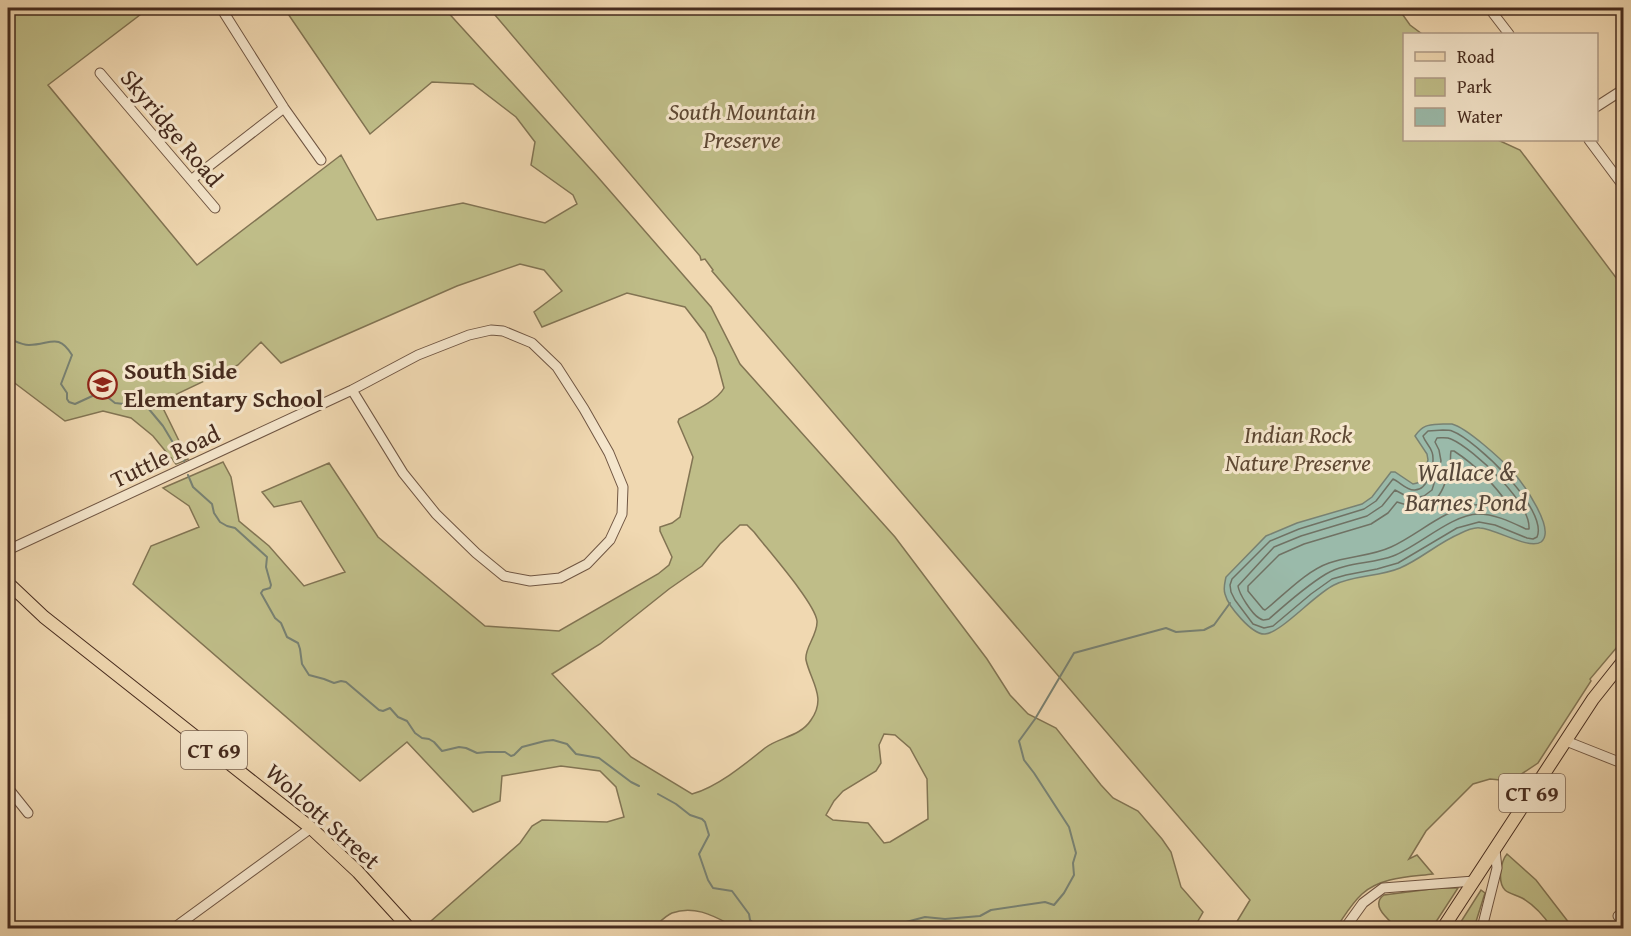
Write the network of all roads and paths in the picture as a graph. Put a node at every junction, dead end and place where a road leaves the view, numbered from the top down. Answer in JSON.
{"nodes":[{"id":1,"x":221,"y":8,"type":"edge"},
{"id":2,"x":1489,"y":8,"type":"edge"},
{"id":3,"x":1508,"y":33,"type":"edge"},
{"id":4,"x":100,"y":73,"type":"dead end"},
{"id":5,"x":1623,"y":89,"type":"edge"},
{"id":6,"x":1598,"y":106,"type":"edge"},
{"id":7,"x":284,"y":108,"type":"junction"},
{"id":8,"x":1589,"y":141,"type":"edge"},
{"id":9,"x":321,"y":160,"type":"dead end"},
{"id":10,"x":191,"y":180,"type":"junction"},
{"id":11,"x":1623,"y":187,"type":"edge"},
{"id":12,"x":215,"y":208,"type":"dead end"},
{"id":13,"x":352,"y":390,"type":"junction"},
{"id":14,"x":8,"y":550,"type":"edge"},
{"id":15,"x":8,"y":583,"type":"edge"},
{"id":16,"x":1623,"y":660,"type":"edge"},
{"id":17,"x":1566,"y":741,"type":"junction"},
{"id":18,"x":1623,"y":764,"type":"edge"},
{"id":19,"x":8,"y":788,"type":"edge"},
{"id":20,"x":28,"y":813,"type":"dead end"},
{"id":21,"x":311,"y":828,"type":"junction"},
{"id":22,"x":1495,"y":850,"type":"junction"},
{"id":23,"x":1474,"y":881,"type":"junction"},
{"id":24,"x":174,"y":928,"type":"edge"},
{"id":25,"x":409,"y":928,"type":"edge"},
{"id":26,"x":1345,"y":928,"type":"edge"},
{"id":27,"x":1443,"y":928,"type":"edge"},
{"id":28,"x":1482,"y":928,"type":"edge"}],
"edges":[{"from":1,"to":7,"type":"street"},
{"from":2,"to":3,"type":"street"},
{"from":4,"to":10,"type":"street","name":"Skyridge Road"},
{"from":5,"to":6,"type":"street"},
{"from":7,"to":9,"type":"street"},
{"from":7,"to":10,"type":"street"},
{"from":8,"to":11,"type":"street"},
{"from":10,"to":12,"type":"street","name":"Skyridge Road"},
{"from":13,"to":13,"type":"street","name":"Tuttle Road"},
{"from":13,"to":14,"type":"street","name":"Tuttle Road"},
{"from":15,"to":21,"type":"main road","name":"Wolcott Street","number":"CT 69"},
{"from":16,"to":17,"type":"main road","number":"CT 69"},
{"from":17,"to":18,"type":"street"},
{"from":17,"to":22,"type":"main road","number":"CT 69"},
{"from":19,"to":20,"type":"street"},
{"from":21,"to":24,"type":"street"},
{"from":21,"to":25,"type":"main road","name":"Wolcott Street","number":"CT 69"},
{"from":22,"to":23,"type":"main road","number":"CT 69"},
{"from":22,"to":28,"type":"street"},
{"from":23,"to":26,"type":"street"},
{"from":23,"to":27,"type":"main road","number":"CT 69"}]}
